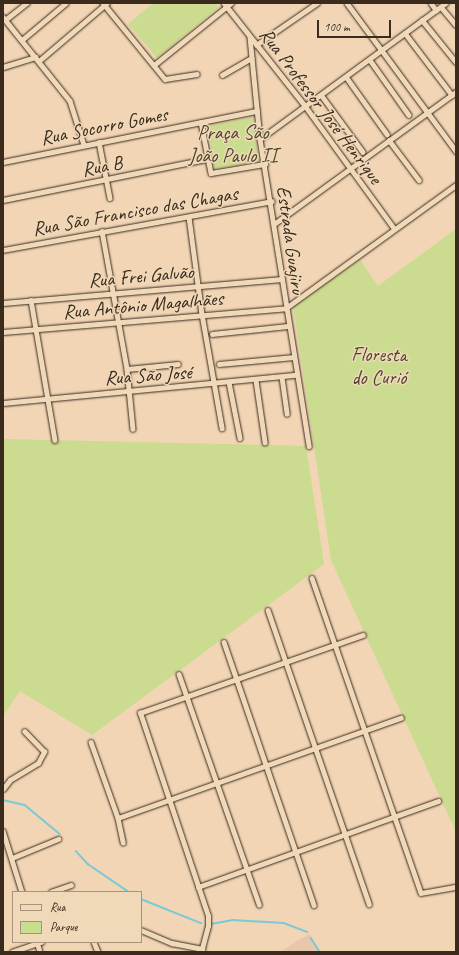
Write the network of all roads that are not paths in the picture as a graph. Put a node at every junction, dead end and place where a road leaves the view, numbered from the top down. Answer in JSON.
{"nodes":[{"id":1,"x":27,"y":3,"type":"edge"},
{"id":2,"x":66,"y":3,"type":"edge"},
{"id":3,"x":317,"y":3,"type":"edge"},
{"id":4,"x":347,"y":3,"type":"edge"},
{"id":5,"x":431,"y":3,"type":"edge"},
{"id":6,"x":446,"y":3,"type":"edge"},
{"id":7,"x":105,"y":4,"type":"edge"},
{"id":8,"x":227,"y":4,"type":"edge"},
{"id":9,"x":441,"y":7,"type":"junction"},
{"id":10,"x":436,"y":10,"type":"junction"},
{"id":11,"x":4,"y":19,"type":"edge"},
{"id":12,"x":422,"y":20,"type":"junction"},
{"id":13,"x":456,"y":25,"type":"edge"},
{"id":14,"x":405,"y":33,"type":"junction"},
{"id":15,"x":250,"y":37,"type":"junction"},
{"id":16,"x":22,"y":40,"type":"junction"},
{"id":17,"x":256,"y":45,"type":"junction"},
{"id":18,"x":383,"y":50,"type":"junction"},
{"id":19,"x":252,"y":58,"type":"junction"},
{"id":20,"x":37,"y":59,"type":"junction"},
{"id":21,"x":370,"y":60,"type":"junction"},
{"id":22,"x":456,"y":62,"type":"edge"},
{"id":23,"x":154,"y":65,"type":"junction"},
{"id":24,"x":3,"y":67,"type":"edge"},
{"id":25,"x":197,"y":74,"type":"dead end"},
{"id":26,"x":222,"y":75,"type":"dead end"},
{"id":27,"x":347,"y":78,"type":"junction"},
{"id":28,"x":454,"y":94,"type":"edge"},
{"id":29,"x":322,"y":96,"type":"junction"},
{"id":30,"x":306,"y":108,"type":"junction"},
{"id":31,"x":257,"y":110,"type":"junction"},
{"id":32,"x":428,"y":113,"type":"junction"},
{"id":33,"x":409,"y":115,"type":"dead end"},
{"id":34,"x":200,"y":122,"type":"junction"},
{"id":35,"x":387,"y":134,"type":"dead end"},
{"id":36,"x":260,"y":139,"type":"junction"},
{"id":37,"x":389,"y":140,"type":"junction"},
{"id":38,"x":100,"y":142,"type":"junction"},
{"id":39,"x":84,"y":145,"type":"junction"},
{"id":40,"x":456,"y":151,"type":"edge"},
{"id":41,"x":363,"y":152,"type":"dead end"},
{"id":42,"x":207,"y":159,"type":"junction"},
{"id":43,"x":3,"y":162,"type":"edge"},
{"id":44,"x":265,"y":164,"type":"junction"},
{"id":45,"x":350,"y":169,"type":"junction"},
{"id":46,"x":107,"y":180,"type":"junction"},
{"id":47,"x":419,"y":180,"type":"dead end"},
{"id":48,"x":456,"y":185,"type":"edge"},
{"id":49,"x":110,"y":198,"type":"dead end"},
{"id":50,"x":3,"y":200,"type":"edge"},
{"id":51,"x":272,"y":201,"type":"junction"},
{"id":52,"x":189,"y":217,"type":"junction"},
{"id":53,"x":274,"y":224,"type":"junction"},
{"id":54,"x":394,"y":228,"type":"junction"},
{"id":55,"x":102,"y":231,"type":"junction"},
{"id":56,"x":3,"y":250,"type":"edge"},
{"id":57,"x":282,"y":279,"type":"junction"},
{"id":58,"x":197,"y":285,"type":"junction"},
{"id":59,"x":112,"y":294,"type":"junction"},
{"id":60,"x":31,"y":300,"type":"junction"},
{"id":61,"x":3,"y":303,"type":"edge"},
{"id":62,"x":286,"y":308,"type":"junction"},
{"id":63,"x":202,"y":314,"type":"junction"},
{"id":64,"x":118,"y":322,"type":"junction"},
{"id":65,"x":288,"y":326,"type":"junction"},
{"id":66,"x":34,"y":328,"type":"junction"},
{"id":67,"x":3,"y":332,"type":"edge"},
{"id":68,"x":212,"y":334,"type":"dead end"},
{"id":69,"x":294,"y":357,"type":"junction"},
{"id":70,"x":178,"y":364,"type":"dead end"},
{"id":71,"x":219,"y":364,"type":"dead end"},
{"id":72,"x":127,"y":369,"type":"junction"},
{"id":73,"x":296,"y":375,"type":"junction"},
{"id":74,"x":282,"y":377,"type":"junction"},
{"id":75,"x":256,"y":380,"type":"junction"},
{"id":76,"x":229,"y":382,"type":"junction"},
{"id":77,"x":215,"y":384,"type":"junction"},
{"id":78,"x":128,"y":390,"type":"junction"},
{"id":79,"x":48,"y":398,"type":"junction"},
{"id":80,"x":3,"y":402,"type":"edge"},
{"id":81,"x":288,"y":414,"type":"dead end"},
{"id":82,"x":222,"y":428,"type":"dead end"},
{"id":83,"x":133,"y":429,"type":"dead end"},
{"id":84,"x":240,"y":438,"type":"dead end"},
{"id":85,"x":55,"y":440,"type":"dead end"},
{"id":86,"x":265,"y":442,"type":"dead end"},
{"id":87,"x":309,"y":446,"type":"dead end"},
{"id":88,"x":312,"y":578,"type":"dead end"},
{"id":89,"x":268,"y":610,"type":"dead end"},
{"id":90,"x":363,"y":635,"type":"dead end"},
{"id":91,"x":224,"y":642,"type":"dead end"},
{"id":92,"x":335,"y":644,"type":"junction"},
{"id":93,"x":286,"y":661,"type":"junction"},
{"id":94,"x":179,"y":674,"type":"dead end"},
{"id":95,"x":236,"y":678,"type":"junction"},
{"id":96,"x":187,"y":696,"type":"junction"},
{"id":97,"x":401,"y":718,"type":"dead end"},
{"id":98,"x":365,"y":730,"type":"junction"},
{"id":99,"x":25,"y":732,"type":"dead end"},
{"id":100,"x":91,"y":742,"type":"dead end"},
{"id":101,"x":315,"y":748,"type":"junction"},
{"id":102,"x":266,"y":765,"type":"junction"},
{"id":103,"x":217,"y":783,"type":"junction"},
{"id":104,"x":3,"y":789,"type":"edge"},
{"id":105,"x":167,"y":800,"type":"junction"},
{"id":106,"x":438,"y":801,"type":"dead end"},
{"id":107,"x":393,"y":816,"type":"junction"},
{"id":108,"x":118,"y":818,"type":"junction"},
{"id":109,"x":3,"y":831,"type":"edge"},
{"id":110,"x":346,"y":836,"type":"junction"},
{"id":111,"x":58,"y":839,"type":"dead end"},
{"id":112,"x":123,"y":842,"type":"dead end"},
{"id":113,"x":296,"y":853,"type":"junction"},
{"id":114,"x":12,"y":858,"type":"junction"},
{"id":115,"x":247,"y":870,"type":"junction"},
{"id":116,"x":71,"y":885,"type":"dead end"},
{"id":117,"x":198,"y":887,"type":"junction"},
{"id":118,"x":456,"y":887,"type":"edge"},
{"id":119,"x":22,"y":891,"type":"edge"},
{"id":120,"x":54,"y":891,"type":"edge"},
{"id":121,"x":259,"y":904,"type":"dead end"},
{"id":122,"x":369,"y":904,"type":"dead end"},
{"id":123,"x":314,"y":905,"type":"dead end"},
{"id":124,"x":142,"y":930,"type":"edge"},
{"id":125,"x":35,"y":943,"type":"edge"},
{"id":126,"x":201,"y":951,"type":"edge"},
{"id":127,"x":12,"y":952,"type":"edge"}],
"edges":[{"from":1,"to":11,"type":"street"},
{"from":2,"to":16,"type":"street"},
{"from":3,"to":17,"type":"street"},
{"from":4,"to":18,"type":"street"},
{"from":5,"to":10,"type":"street"},
{"from":6,"to":9,"type":"street"},
{"from":7,"to":20,"type":"street"},
{"from":7,"to":23,"type":"street"},
{"from":8,"to":15,"type":"street","name":"Rua Professor José Henrique"},
{"from":8,"to":23,"type":"street"},
{"from":9,"to":10,"type":"street"},
{"from":9,"to":13,"type":"street"},
{"from":10,"to":12,"type":"street"},
{"from":11,"to":16,"type":"street"},
{"from":12,"to":14,"type":"street"},
{"from":12,"to":22,"type":"street"},
{"from":14,"to":18,"type":"street"},
{"from":14,"to":28,"type":"street"},
{"from":15,"to":17,"type":"street","name":"Rua Professor José Henrique"},
{"from":15,"to":19,"type":"street","name":"Estrada Guajiru"},
{"from":16,"to":20,"type":"street"},
{"from":17,"to":30,"type":"street","name":"Rua Professor José Henrique"},
{"from":18,"to":21,"type":"street"},
{"from":18,"to":32,"type":"street"},
{"from":19,"to":26,"type":"street"},
{"from":19,"to":31,"type":"street","name":"Estrada Guajiru"},
{"from":20,"to":24,"type":"street"},
{"from":20,"to":39,"type":"street"},
{"from":21,"to":27,"type":"street"},
{"from":21,"to":33,"type":"street"},
{"from":23,"to":25,"type":"street"},
{"from":27,"to":29,"type":"street"},
{"from":27,"to":35,"type":"street"},
{"from":28,"to":32,"type":"street"},
{"from":29,"to":30,"type":"street"},
{"from":29,"to":41,"type":"street"},
{"from":30,"to":36,"type":"street"},
{"from":30,"to":45,"type":"street","name":"Rua Professor José Henrique"},
{"from":31,"to":34,"type":"street","name":"Rua Socorro Gomes"},
{"from":31,"to":36,"type":"street","name":"Estrada Guajiru"},
{"from":32,"to":37,"type":"street"},
{"from":32,"to":40,"type":"street"},
{"from":34,"to":38,"type":"street","name":"Rua Socorro Gomes"},
{"from":34,"to":42,"type":"street"},
{"from":36,"to":44,"type":"street","name":"Estrada Guajiru"},
{"from":37,"to":45,"type":"street"},
{"from":37,"to":47,"type":"street"},
{"from":38,"to":39,"type":"street","name":"Rua Socorro Gomes"},
{"from":38,"to":46,"type":"street"},
{"from":39,"to":43,"type":"street","name":"Rua Socorro Gomes"},
{"from":42,"to":44,"type":"street"},
{"from":42,"to":46,"type":"street","name":"Rua B"},
{"from":44,"to":51,"type":"street","name":"Estrada Guajiru"},
{"from":45,"to":53,"type":"street"},
{"from":45,"to":54,"type":"street","name":"Rua Professor José Henrique"},
{"from":46,"to":49,"type":"street"},
{"from":46,"to":50,"type":"street","name":"Rua B"},
{"from":48,"to":54,"type":"street"},
{"from":51,"to":52,"type":"street","name":"Rua São Francisco das Chagas"},
{"from":51,"to":53,"type":"street","name":"Estrada Guajiru"},
{"from":52,"to":55,"type":"street","name":"Rua São Francisco das Chagas"},
{"from":52,"to":58,"type":"street"},
{"from":53,"to":57,"type":"street","name":"Estrada Guajiru"},
{"from":54,"to":62,"type":"street"},
{"from":55,"to":56,"type":"street","name":"Rua São Francisco das Chagas"},
{"from":55,"to":59,"type":"street"},
{"from":57,"to":58,"type":"street","name":"Rua Frei Galvão"},
{"from":57,"to":62,"type":"street","name":"Estrada Guajiru"},
{"from":58,"to":59,"type":"street","name":"Rua Frei Galvão"},
{"from":58,"to":63,"type":"street"},
{"from":59,"to":60,"type":"street","name":"Rua Frei Galvão"},
{"from":59,"to":64,"type":"street"},
{"from":60,"to":61,"type":"street","name":"Rua Frei Galvão"},
{"from":60,"to":66,"type":"street"},
{"from":62,"to":63,"type":"street","name":"Rua Antônio Magalhães"},
{"from":62,"to":65,"type":"street","name":"Estrada Guajiru"},
{"from":63,"to":64,"type":"street","name":"Rua Antônio Magalhães"},
{"from":63,"to":77,"type":"street"},
{"from":64,"to":66,"type":"street","name":"Rua Antônio Magalhães"},
{"from":64,"to":72,"type":"street"},
{"from":65,"to":68,"type":"street"},
{"from":65,"to":69,"type":"street","name":"Estrada Guajiru"},
{"from":66,"to":67,"type":"street","name":"Rua Antônio Magalhães"},
{"from":66,"to":79,"type":"street"},
{"from":69,"to":71,"type":"street"},
{"from":69,"to":73,"type":"street","name":"Estrada Guajiru"},
{"from":70,"to":72,"type":"street"},
{"from":72,"to":78,"type":"street"},
{"from":73,"to":74,"type":"street","name":"Rua São José"},
{"from":73,"to":87,"type":"street","name":"Estrada Guajiru"},
{"from":74,"to":75,"type":"street","name":"Rua São José"},
{"from":74,"to":81,"type":"street"},
{"from":75,"to":76,"type":"street","name":"Rua São José"},
{"from":75,"to":86,"type":"street"},
{"from":76,"to":77,"type":"street","name":"Rua São José"},
{"from":76,"to":84,"type":"street"},
{"from":77,"to":78,"type":"street","name":"Rua São José"},
{"from":77,"to":82,"type":"street"},
{"from":78,"to":79,"type":"street","name":"Rua São José"},
{"from":78,"to":83,"type":"street"},
{"from":79,"to":80,"type":"street","name":"Rua São José"},
{"from":79,"to":85,"type":"street"},
{"from":88,"to":92,"type":"street"},
{"from":89,"to":93,"type":"street"},
{"from":90,"to":92,"type":"street"},
{"from":91,"to":95,"type":"street"},
{"from":92,"to":93,"type":"street"},
{"from":92,"to":98,"type":"street"},
{"from":93,"to":95,"type":"street"},
{"from":93,"to":101,"type":"street"},
{"from":94,"to":96,"type":"street"},
{"from":95,"to":96,"type":"street"},
{"from":95,"to":102,"type":"street"},
{"from":96,"to":103,"type":"street"},
{"from":96,"to":105,"type":"street"},
{"from":97,"to":98,"type":"street"},
{"from":98,"to":101,"type":"street"},
{"from":98,"to":107,"type":"street"},
{"from":99,"to":104,"type":"street"},
{"from":100,"to":108,"type":"street"},
{"from":101,"to":102,"type":"street"},
{"from":101,"to":110,"type":"street"},
{"from":102,"to":103,"type":"street"},
{"from":102,"to":113,"type":"street"},
{"from":103,"to":105,"type":"street"},
{"from":103,"to":115,"type":"street"},
{"from":105,"to":108,"type":"street"},
{"from":105,"to":117,"type":"street"},
{"from":106,"to":107,"type":"street"},
{"from":107,"to":110,"type":"street"},
{"from":107,"to":118,"type":"street"},
{"from":108,"to":112,"type":"street"},
{"from":109,"to":114,"type":"street"},
{"from":110,"to":113,"type":"street"},
{"from":110,"to":122,"type":"street"},
{"from":111,"to":114,"type":"street"},
{"from":113,"to":115,"type":"street"},
{"from":113,"to":123,"type":"street"},
{"from":114,"to":119,"type":"street"},
{"from":115,"to":117,"type":"street"},
{"from":115,"to":121,"type":"street"},
{"from":116,"to":120,"type":"street"},
{"from":117,"to":126,"type":"street"},
{"from":124,"to":126,"type":"street"},
{"from":125,"to":127,"type":"street"}]}
